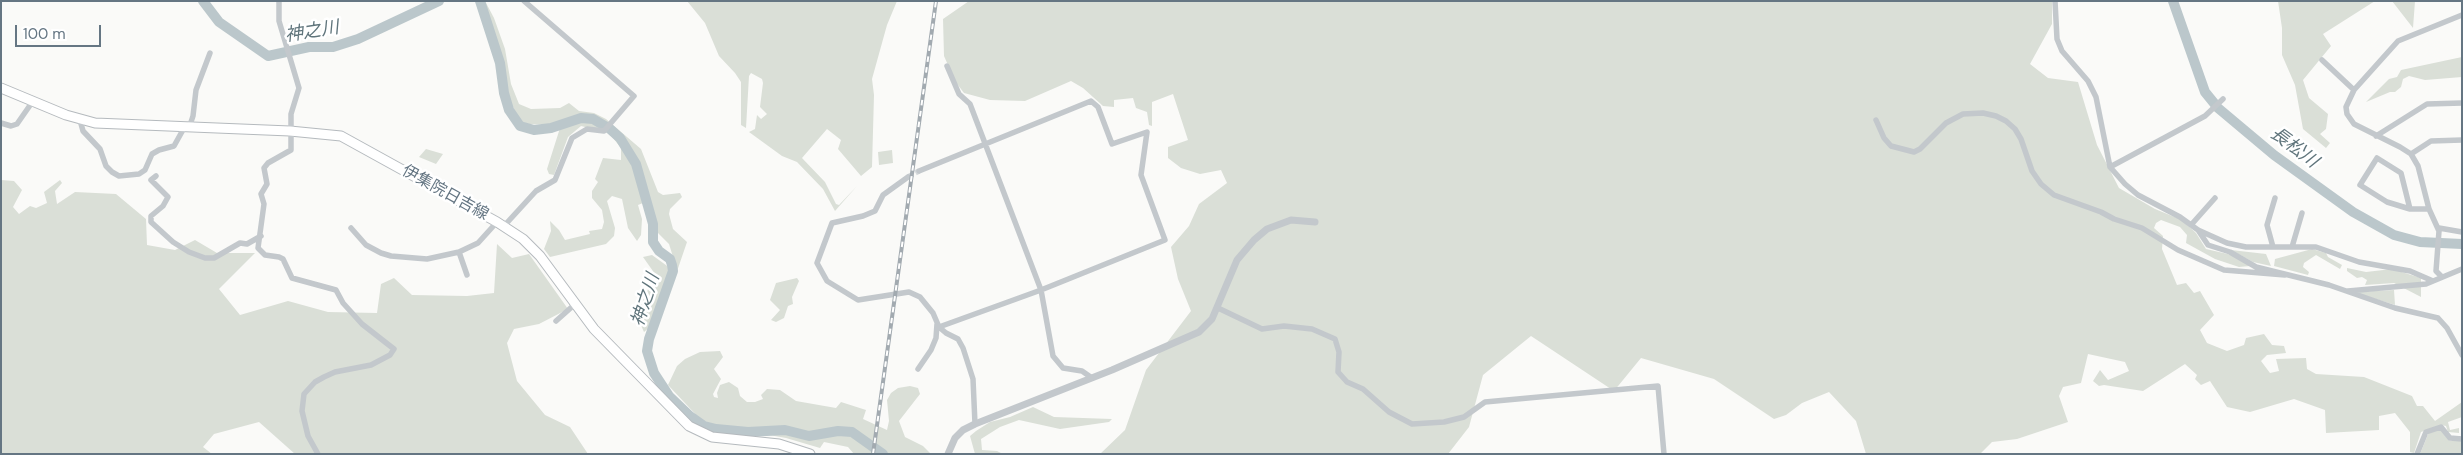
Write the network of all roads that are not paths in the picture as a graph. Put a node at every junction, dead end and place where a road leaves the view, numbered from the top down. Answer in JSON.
{"nodes":[{"id":1,"x":278,"y":1,"type":"edge"},
{"id":2,"x":524,"y":1,"type":"edge"},
{"id":3,"x":2055,"y":1,"type":"edge"},
{"id":4,"x":2462,"y":15,"type":"edge"},
{"id":5,"x":210,"y":54,"type":"dead end"},
{"id":6,"x":2322,"y":60,"type":"dead end"},
{"id":7,"x":947,"y":66,"type":"dead end"},
{"id":8,"x":1,"y":88,"type":"edge"},
{"id":9,"x":2354,"y":90,"type":"junction"},
{"id":10,"x":33,"y":101,"type":"junction"},
{"id":11,"x":2222,"y":101,"type":"dead end"},
{"id":12,"x":2462,"y":103,"type":"edge"},
{"id":13,"x":80,"y":120,"type":"junction"},
{"id":14,"x":1876,"y":120,"type":"dead end"},
{"id":15,"x":1,"y":123,"type":"edge"},
{"id":16,"x":186,"y":128,"type":"junction"},
{"id":17,"x":290,"y":131,"type":"junction"},
{"id":18,"x":2376,"y":136,"type":"junction"},
{"id":19,"x":2462,"y":140,"type":"edge"},
{"id":20,"x":985,"y":144,"type":"junction"},
{"id":21,"x":2411,"y":154,"type":"junction"},
{"id":22,"x":2110,"y":166,"type":"junction"},
{"id":23,"x":919,"y":171,"type":"tunnel mouth"},
{"id":24,"x":156,"y":176,"type":"dead end"},
{"id":25,"x":908,"y":177,"type":"tunnel mouth"},
{"id":26,"x":2215,"y":198,"type":"dead end"},
{"id":27,"x":2276,"y":198,"type":"dead end"},
{"id":28,"x":2410,"y":209,"type":"junction"},
{"id":29,"x":2429,"y":209,"type":"junction"},
{"id":30,"x":2302,"y":213,"type":"dead end"},
{"id":31,"x":1315,"y":222,"type":"dead end"},
{"id":32,"x":500,"y":224,"type":"junction"},
{"id":33,"x":2191,"y":225,"type":"junction"},
{"id":34,"x":351,"y":228,"type":"dead end"},
{"id":35,"x":2198,"y":230,"type":"junction"},
{"id":36,"x":2439,"y":230,"type":"junction"},
{"id":37,"x":2462,"y":232,"type":"edge"},
{"id":38,"x":261,"y":236,"type":"junction"},
{"id":39,"x":2273,"y":247,"type":"junction"},
{"id":40,"x":2292,"y":247,"type":"junction"},
{"id":41,"x":459,"y":252,"type":"junction"},
{"id":42,"x":2462,"y":269,"type":"edge"},
{"id":43,"x":467,"y":275,"type":"dead end"},
{"id":44,"x":2284,"y":275,"type":"junction"},
{"id":45,"x":2441,"y":276,"type":"junction"},
{"id":46,"x":2433,"y":281,"type":"junction"},
{"id":47,"x":1041,"y":290,"type":"junction"},
{"id":48,"x":2343,"y":291,"type":"junction"},
{"id":49,"x":574,"y":305,"type":"junction"},
{"id":50,"x":1218,"y":308,"type":"junction"},
{"id":51,"x":556,"y":320,"type":"dead end"},
{"id":52,"x":938,"y":325,"type":"junction"},
{"id":53,"x":2462,"y":355,"type":"edge"},
{"id":54,"x":918,"y":369,"type":"dead end"},
{"id":55,"x":1092,"y":378,"type":"junction"},
{"id":56,"x":975,"y":424,"type":"junction"},
{"id":57,"x":2462,"y":439,"type":"edge"},
{"id":58,"x":318,"y":454,"type":"edge"},
{"id":59,"x":810,"y":454,"type":"edge"},
{"id":60,"x":948,"y":454,"type":"edge"},
{"id":61,"x":1664,"y":454,"type":"edge"},
{"id":62,"x":2417,"y":454,"type":"edge"}],
"edges":[{"from":1,"to":17,"type":"street"},
{"from":2,"to":32,"type":"street"},
{"from":3,"to":22,"type":"street"},
{"from":4,"to":9,"type":"street"},
{"from":5,"to":16,"type":"street"},
{"from":6,"to":9,"type":"street"},
{"from":7,"to":20,"type":"street"},
{"from":8,"to":10,"type":"main road","name":"伊集院日吉線"},
{"from":9,"to":18,"type":"street"},
{"from":10,"to":13,"type":"main road","name":"伊集院日吉線"},
{"from":10,"to":15,"type":"street"},
{"from":11,"to":22,"type":"street"},
{"from":12,"to":18,"type":"street"},
{"from":13,"to":16,"type":"main road","name":"伊集院日吉線"},
{"from":13,"to":16,"type":"street"},
{"from":14,"to":44,"type":"street"},
{"from":16,"to":17,"type":"main road","name":"伊集院日吉線"},
{"from":17,"to":32,"type":"main road","name":"伊集院日吉線"},
{"from":17,"to":38,"type":"street"},
{"from":18,"to":21,"type":"street"},
{"from":19,"to":21,"type":"street"},
{"from":20,"to":23,"type":"street"},
{"from":20,"to":47,"type":"street"},
{"from":20,"to":47,"type":"street"},
{"from":21,"to":29,"type":"street"},
{"from":22,"to":33,"type":"street"},
{"from":24,"to":38,"type":"street"},
{"from":25,"to":52,"type":"street"},
{"from":26,"to":33,"type":"street"},
{"from":27,"to":39,"type":"street"},
{"from":28,"to":28,"type":"street"},
{"from":28,"to":29,"type":"street"},
{"from":29,"to":36,"type":"street"},
{"from":30,"to":40,"type":"street"},
{"from":31,"to":50,"type":"street"},
{"from":32,"to":41,"type":"street"},
{"from":32,"to":49,"type":"main road","name":"伊集院日吉線"},
{"from":33,"to":35,"type":"street"},
{"from":34,"to":41,"type":"street"},
{"from":35,"to":39,"type":"street"},
{"from":35,"to":44,"type":"street"},
{"from":36,"to":37,"type":"street"},
{"from":36,"to":45,"type":"street"},
{"from":38,"to":58,"type":"street"},
{"from":39,"to":40,"type":"street"},
{"from":40,"to":46,"type":"street"},
{"from":41,"to":43,"type":"street"},
{"from":42,"to":45,"type":"street"},
{"from":44,"to":48,"type":"street"},
{"from":45,"to":46,"type":"street"},
{"from":46,"to":48,"type":"street"},
{"from":47,"to":52,"type":"street"},
{"from":47,"to":55,"type":"street"},
{"from":48,"to":53,"type":"street"},
{"from":49,"to":51,"type":"street"},
{"from":49,"to":59,"type":"main road","name":"伊集院日吉線"},
{"from":50,"to":55,"type":"street"},
{"from":50,"to":61,"type":"street"},
{"from":52,"to":54,"type":"street"},
{"from":52,"to":56,"type":"street"},
{"from":55,"to":56,"type":"street"},
{"from":56,"to":60,"type":"street"},
{"from":57,"to":62,"type":"street"}]}
